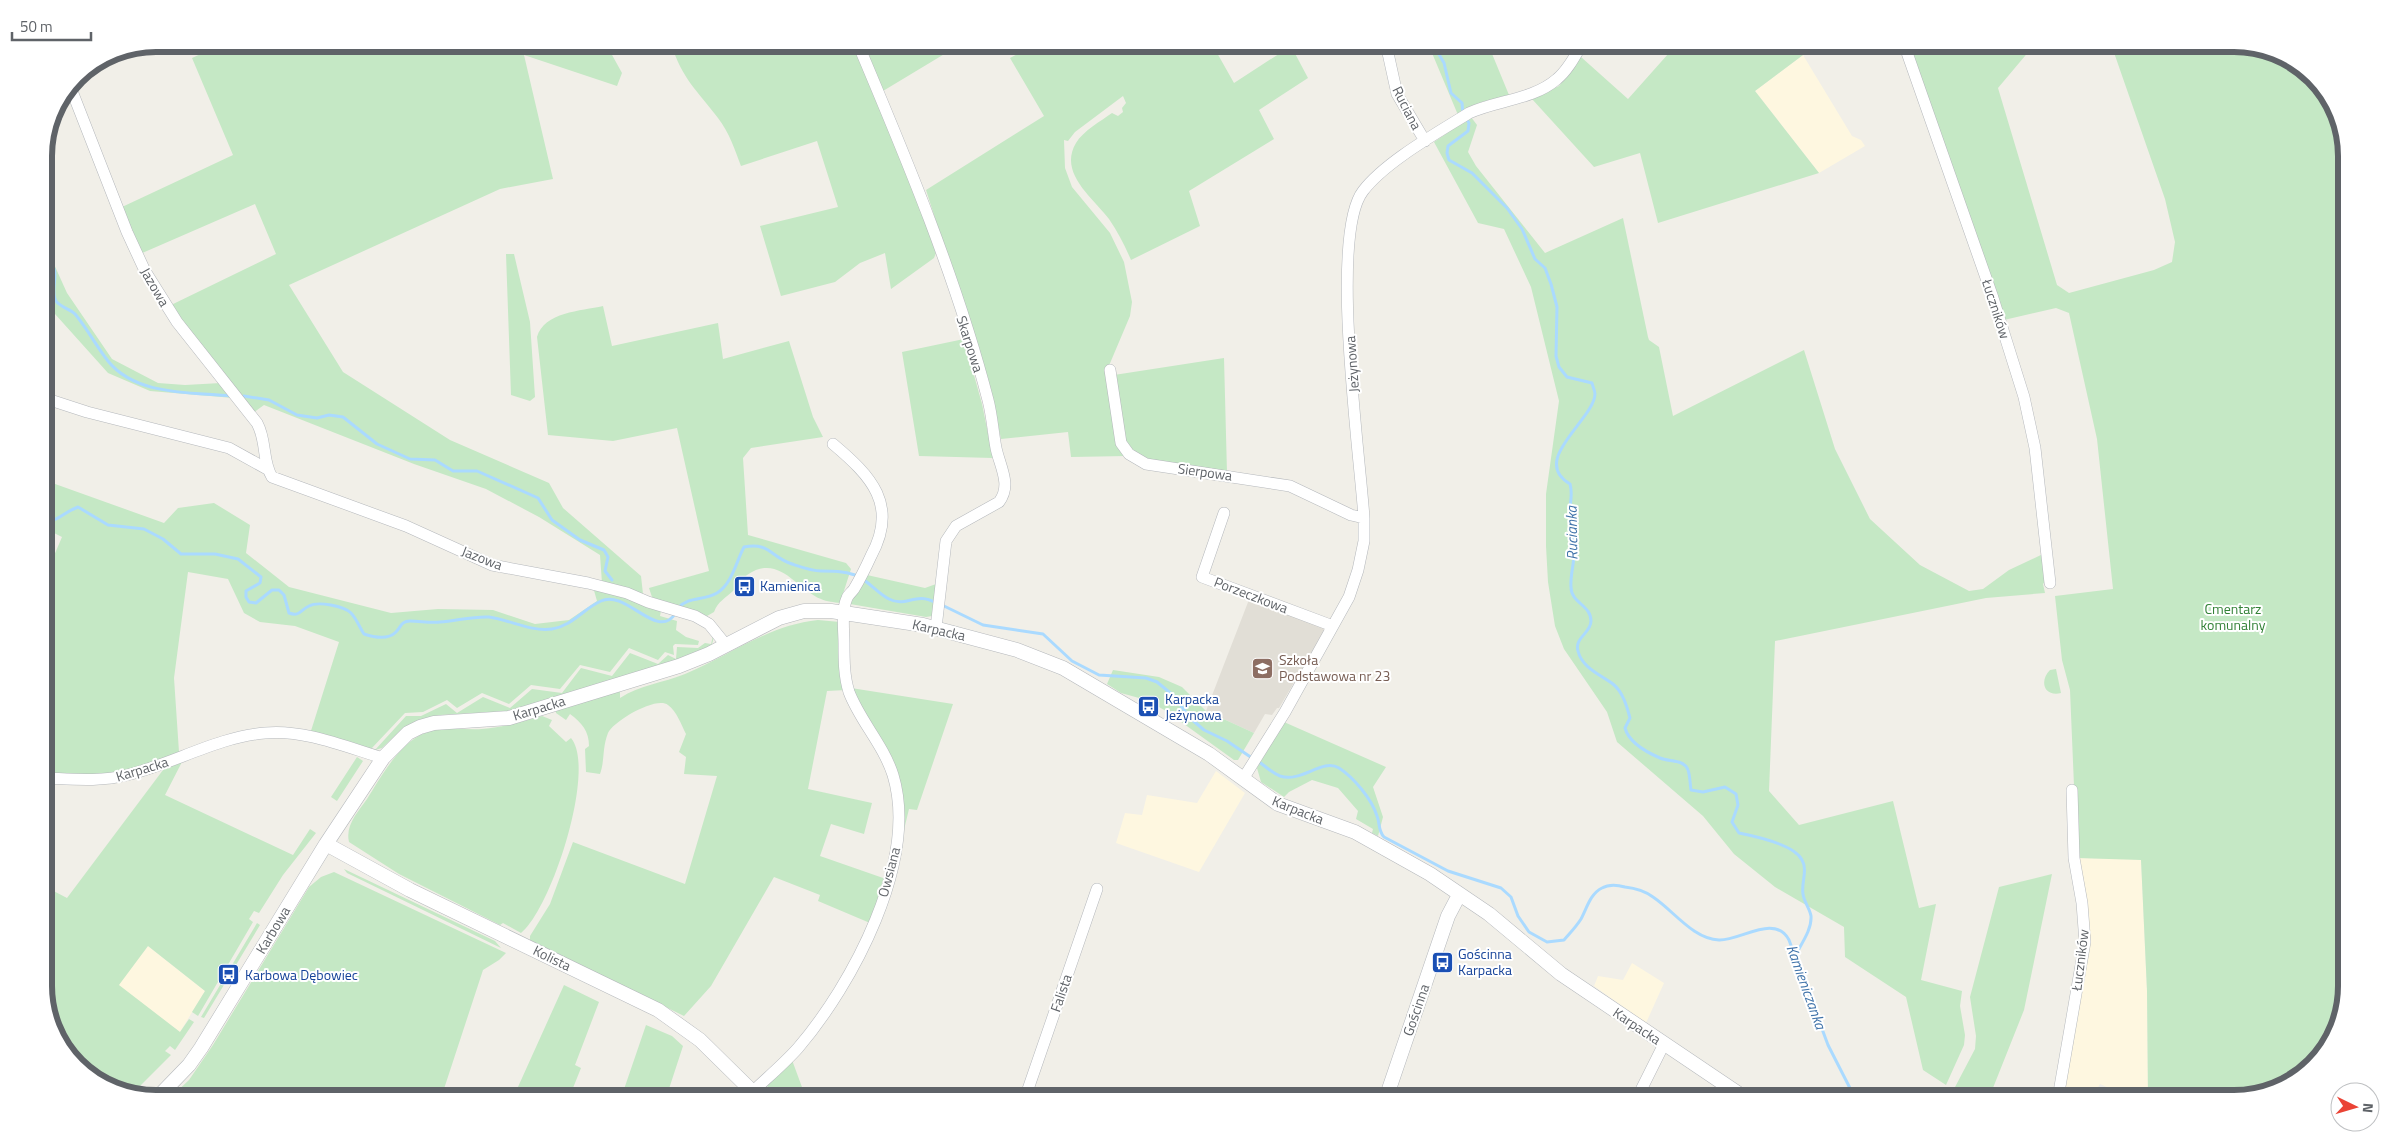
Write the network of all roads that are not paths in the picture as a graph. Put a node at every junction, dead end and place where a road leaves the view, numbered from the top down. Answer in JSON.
{"nodes":[{"id":1,"x":1388,"y":52,"type":"edge"},
{"id":2,"x":1577,"y":52,"type":"edge"},
{"id":3,"x":1907,"y":52,"type":"edge"},
{"id":4,"x":862,"y":53,"type":"edge"},
{"id":5,"x":73,"y":94,"type":"edge"},
{"id":6,"x":1425,"y":142,"type":"junction"},
{"id":7,"x":1110,"y":370,"type":"dead end"},
{"id":8,"x":53,"y":401,"type":"edge"},
{"id":9,"x":834,"y":444,"type":"dead end"},
{"id":10,"x":267,"y":469,"type":"junction"},
{"id":11,"x":1224,"y":513,"type":"dead end"},
{"id":12,"x":1364,"y":518,"type":"junction"},
{"id":13,"x":2050,"y":584,"type":"dead end"},
{"id":14,"x":844,"y":613,"type":"junction"},
{"id":15,"x":1333,"y":626,"type":"junction"},
{"id":16,"x":936,"y":628,"type":"junction"},
{"id":17,"x":726,"y":645,"type":"junction"},
{"id":18,"x":383,"y":758,"type":"junction"},
{"id":19,"x":53,"y":778,"type":"edge"},
{"id":20,"x":1243,"y":779,"type":"junction"},
{"id":21,"x":2072,"y":790,"type":"dead end"},
{"id":22,"x":326,"y":844,"type":"junction"},
{"id":23,"x":1096,"y":889,"type":"dead end"},
{"id":24,"x":1460,"y":894,"type":"junction"},
{"id":25,"x":1664,"y":1044,"type":"junction"},
{"id":26,"x":165,"y":1090,"type":"edge"},
{"id":27,"x":747,"y":1090,"type":"edge"},
{"id":28,"x":759,"y":1090,"type":"edge"},
{"id":29,"x":1028,"y":1090,"type":"edge"},
{"id":30,"x":1389,"y":1090,"type":"edge"},
{"id":31,"x":1641,"y":1090,"type":"edge"},
{"id":32,"x":1733,"y":1090,"type":"edge"},
{"id":33,"x":2059,"y":1090,"type":"edge"}],
"edges":[{"from":1,"to":6,"type":"street","name":"Ruciana"},
{"from":2,"to":6,"type":"street","name":"Jeżynowa"},
{"from":3,"to":13,"type":"street","name":"Łuczników"},
{"from":4,"to":16,"type":"street","name":"Skarpowa"},
{"from":5,"to":10,"type":"street","name":"Jazowa"},
{"from":6,"to":12,"type":"street","name":"Jeżynowa"},
{"from":7,"to":12,"type":"street","name":"Sierpowa"},
{"from":8,"to":10,"type":"street","name":"Jazowa"},
{"from":9,"to":14,"type":"street"},
{"from":10,"to":17,"type":"street","name":"Jazowa"},
{"from":11,"to":15,"type":"street","name":"Porzeczkowa"},
{"from":12,"to":15,"type":"street","name":"Jeżynowa"},
{"from":14,"to":16,"type":"street","name":"Karpacka"},
{"from":14,"to":17,"type":"street","name":"Karpacka"},
{"from":14,"to":28,"type":"street","name":"Owsiana"},
{"from":15,"to":20,"type":"street","name":"Jeżynowa"},
{"from":16,"to":20,"type":"street","name":"Karpacka"},
{"from":17,"to":18,"type":"street","name":"Karpacka"},
{"from":18,"to":19,"type":"street","name":"Karpacka"},
{"from":18,"to":22,"type":"street","name":"Karbowa"},
{"from":20,"to":24,"type":"street","name":"Karpacka"},
{"from":21,"to":33,"type":"street","name":"Łuczników"},
{"from":22,"to":26,"type":"street","name":"Karbowa"},
{"from":22,"to":27,"type":"street","name":"Kolista"},
{"from":23,"to":29,"type":"street","name":"Falista"},
{"from":24,"to":25,"type":"street","name":"Karpacka"},
{"from":24,"to":30,"type":"street","name":"Gościnna"},
{"from":25,"to":31,"type":"street"},
{"from":25,"to":32,"type":"street","name":"Karpacka"}]}
